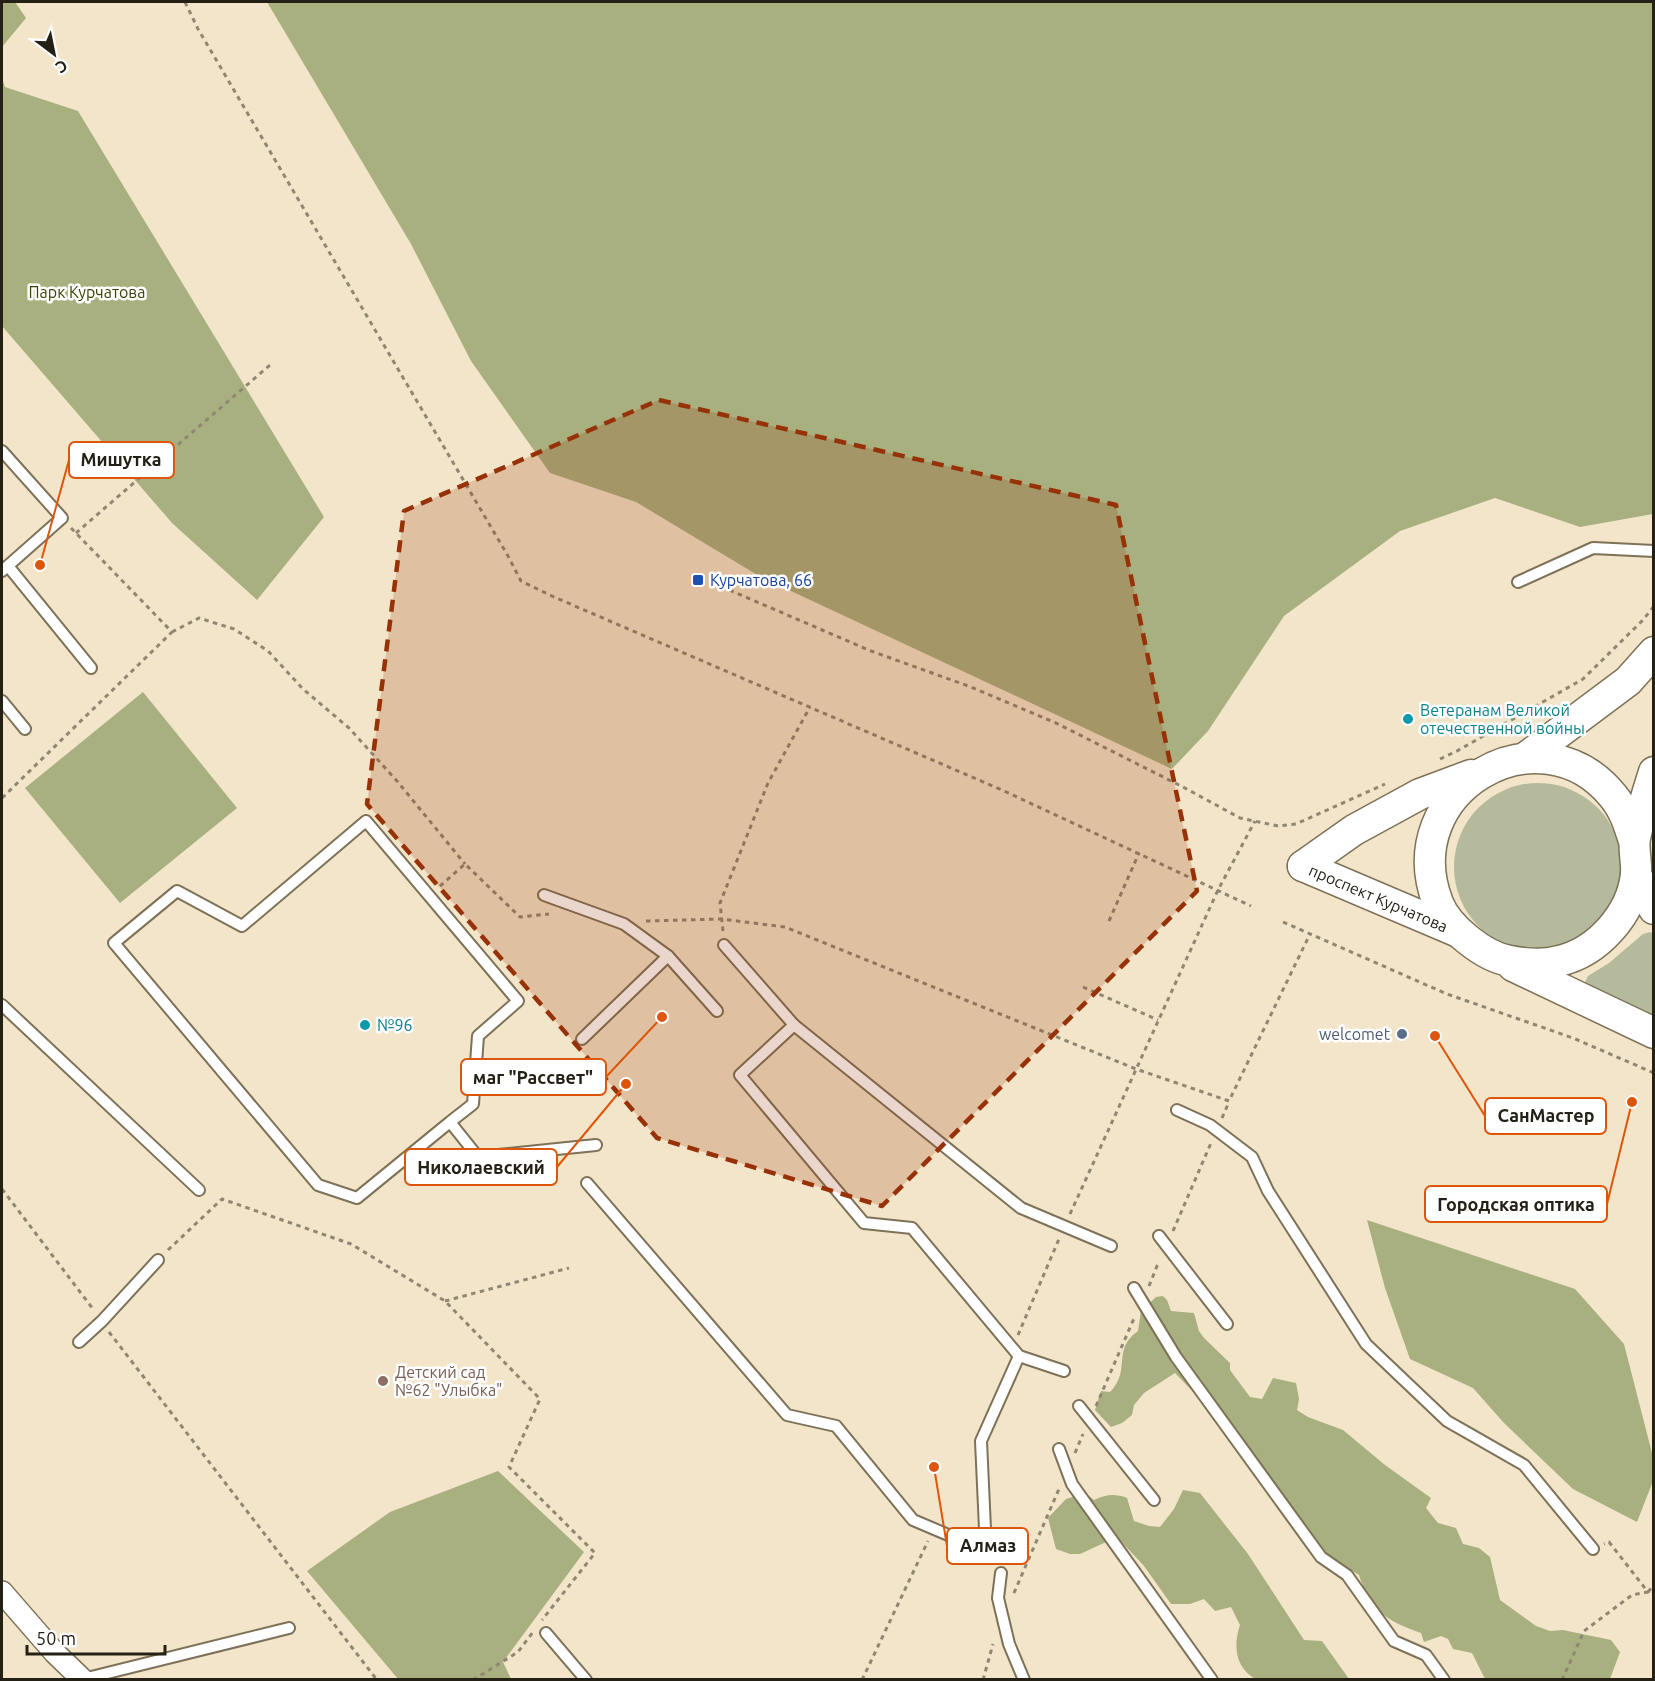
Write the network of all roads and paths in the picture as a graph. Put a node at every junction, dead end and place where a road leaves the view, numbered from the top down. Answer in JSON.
{"nodes":[{"id":1,"x":185,"y":2,"type":"edge"},
{"id":2,"x":270,"y":365,"type":"dead end"},
{"id":3,"x":2,"y":451,"type":"edge"},
{"id":4,"x":76,"y":533,"type":"dead end"},
{"id":5,"x":1653,"y":551,"type":"edge"},
{"id":6,"x":5,"y":568,"type":"edge"},
{"id":7,"x":1518,"y":582,"type":"dead end"},
{"id":8,"x":713,"y":583,"type":"dead end"},
{"id":9,"x":1653,"y":606,"type":"edge"},
{"id":10,"x":171,"y":632,"type":"dead end"},
{"id":11,"x":1653,"y":652,"type":"edge"},
{"id":12,"x":91,"y":668,"type":"dead end"},
{"id":13,"x":2,"y":700,"type":"edge"},
{"id":14,"x":810,"y":707,"type":"junction"},
{"id":15,"x":25,"y":729,"type":"dead end"},
{"id":16,"x":1525,"y":758,"type":"junction"},
{"id":17,"x":1436,"y":761,"type":"dead end"},
{"id":18,"x":1488,"y":768,"type":"junction"},
{"id":19,"x":1653,"y":772,"type":"edge"},
{"id":20,"x":1393,"y":780,"type":"dead end"},
{"id":21,"x":1255,"y":821,"type":"junction"},
{"id":22,"x":1634,"y":841,"type":"junction"},
{"id":23,"x":1139,"y":853,"type":"junction"},
{"id":24,"x":465,"y":864,"type":"junction"},
{"id":25,"x":1636,"y":875,"type":"junction"},
{"id":26,"x":1218,"y":890,"type":"junction"},
{"id":27,"x":429,"y":895,"type":"junction"},
{"id":28,"x":544,"y":895,"type":"dead end"},
{"id":29,"x":1251,"y":906,"type":"dead end"},
{"id":30,"x":1653,"y":909,"type":"edge"},
{"id":31,"x":549,"y":914,"type":"dead end"},
{"id":32,"x":721,"y":919,"type":"junction"},
{"id":33,"x":645,"y":921,"type":"dead end"},
{"id":34,"x":1109,"y":921,"type":"dead end"},
{"id":35,"x":1283,"y":922,"type":"dead end"},
{"id":36,"x":1456,"y":931,"type":"junction"},
{"id":37,"x":1310,"y":934,"type":"junction"},
{"id":38,"x":724,"y":945,"type":"joint"},
{"id":39,"x":668,"y":956,"type":"junction"},
{"id":40,"x":1499,"y":959,"type":"junction"},
{"id":41,"x":1083,"y":987,"type":"dead end"},
{"id":42,"x":2,"y":1005,"type":"edge"},
{"id":43,"x":717,"y":1011,"type":"dead end"},
{"id":44,"x":1159,"y":1020,"type":"junction"},
{"id":45,"x":794,"y":1025,"type":"junction"},
{"id":46,"x":1653,"y":1033,"type":"edge"},
{"id":47,"x":582,"y":1039,"type":"dead end"},
{"id":48,"x":1136,"y":1069,"type":"junction"},
{"id":49,"x":1653,"y":1073,"type":"edge"},
{"id":50,"x":1229,"y":1101,"type":"junction"},
{"id":51,"x":1177,"y":1110,"type":"dead end"},
{"id":52,"x":450,"y":1122,"type":"junction"},
{"id":53,"x":1217,"y":1130,"type":"junction"},
{"id":54,"x":596,"y":1145,"type":"dead end"},
{"id":55,"x":587,"y":1183,"type":"dead end"},
{"id":56,"x":2,"y":1189,"type":"edge"},
{"id":57,"x":199,"y":1190,"type":"dead end"},
{"id":58,"x":1065,"y":1226,"type":"junction"},
{"id":59,"x":1159,"y":1236,"type":"dead end"},
{"id":60,"x":1112,"y":1246,"type":"dead end"},
{"id":61,"x":1166,"y":1246,"type":"junction"},
{"id":62,"x":158,"y":1260,"type":"joint"},
{"id":63,"x":569,"y":1268,"type":"dead end"},
{"id":64,"x":1134,"y":1288,"type":"dead end"},
{"id":65,"x":445,"y":1301,"type":"junction"},
{"id":66,"x":1142,"y":1301,"type":"junction"},
{"id":67,"x":102,"y":1321,"type":"junction"},
{"id":68,"x":1227,"y":1324,"type":"dead end"},
{"id":69,"x":79,"y":1342,"type":"dead end"},
{"id":70,"x":1016,"y":1352,"type":"junction"},
{"id":71,"x":1064,"y":1371,"type":"dead end"},
{"id":72,"x":1079,"y":1406,"type":"dead end"},
{"id":73,"x":1090,"y":1420,"type":"junction"},
{"id":74,"x":1059,"y":1449,"type":"dead end"},
{"id":75,"x":1067,"y":1472,"type":"junction"},
{"id":76,"x":1154,"y":1500,"type":"dead end"},
{"id":77,"x":934,"y":1529,"type":"junction"},
{"id":78,"x":1593,"y":1549,"type":"joint"},
{"id":79,"x":1001,"y":1573,"type":"dead end"},
{"id":80,"x":1653,"y":1585,"type":"edge"},
{"id":81,"x":2,"y":1592,"type":"edge"},
{"id":82,"x":1648,"y":1592,"type":"junction"},
{"id":83,"x":1653,"y":1592,"type":"edge"},
{"id":84,"x":1003,"y":1618,"type":"junction"},
{"id":85,"x":290,"y":1628,"type":"dead end"},
{"id":86,"x":546,"y":1633,"type":"dead end"},
{"id":87,"x":83,"y":1679,"type":"edge"},
{"id":88,"x":377,"y":1680,"type":"edge"},
{"id":89,"x":473,"y":1680,"type":"edge"},
{"id":90,"x":586,"y":1680,"type":"edge"},
{"id":91,"x":862,"y":1680,"type":"edge"},
{"id":92,"x":983,"y":1680,"type":"edge"},
{"id":93,"x":1024,"y":1680,"type":"edge"},
{"id":94,"x":1212,"y":1680,"type":"edge"},
{"id":95,"x":1444,"y":1680,"type":"edge"},
{"id":96,"x":1562,"y":1680,"type":"edge"}],
"edges":[{"from":1,"to":14,"type":"path"},
{"from":2,"to":4,"type":"path"},
{"from":3,"to":6,"type":"lane"},
{"from":5,"to":7,"type":"lane"},
{"from":6,"to":12,"type":"lane"},
{"from":8,"to":21,"type":"path"},
{"from":9,"to":17,"type":"path"},
{"from":10,"to":24,"type":"path"},
{"from":11,"to":16,"type":"main road"},
{"from":13,"to":15,"type":"lane"},
{"from":14,"to":23,"type":"path"},
{"from":14,"to":32,"type":"path"},
{"from":16,"to":18,"type":"main road"},
{"from":16,"to":22,"type":"main road"},
{"from":18,"to":36,"type":"main road"},
{"from":18,"to":36,"type":"main road","name":"проспект Курчатова"},
{"from":19,"to":22,"type":"main road"},
{"from":20,"to":21,"type":"path"},
{"from":21,"to":26,"type":"path"},
{"from":22,"to":25,"type":"main road"},
{"from":23,"to":26,"type":"path"},
{"from":23,"to":34,"type":"path"},
{"from":24,"to":27,"type":"path"},
{"from":24,"to":31,"type":"path"},
{"from":25,"to":30,"type":"main road"},
{"from":25,"to":40,"type":"main road"},
{"from":26,"to":29,"type":"path"},
{"from":26,"to":44,"type":"path"},
{"from":27,"to":52,"type":"lane"},
{"from":27,"to":52,"type":"lane"},
{"from":28,"to":39,"type":"lane"},
{"from":32,"to":33,"type":"path"},
{"from":32,"to":38,"type":"path"},
{"from":32,"to":48,"type":"path"},
{"from":35,"to":37,"type":"path"},
{"from":36,"to":40,"type":"main road"},
{"from":37,"to":49,"type":"path"},
{"from":37,"to":50,"type":"path"},
{"from":38,"to":45,"type":"lane"},
{"from":39,"to":43,"type":"lane"},
{"from":39,"to":47,"type":"lane"},
{"from":40,"to":46,"type":"main road"},
{"from":41,"to":44,"type":"path"},
{"from":42,"to":57,"type":"lane"},
{"from":44,"to":48,"type":"path"},
{"from":45,"to":58,"type":"lane"},
{"from":45,"to":70,"type":"lane"},
{"from":48,"to":50,"type":"path"},
{"from":48,"to":58,"type":"path"},
{"from":50,"to":53,"type":"path"},
{"from":51,"to":53,"type":"lane"},
{"from":52,"to":54,"type":"lane"},
{"from":53,"to":61,"type":"path"},
{"from":53,"to":78,"type":"lane"},
{"from":55,"to":77,"type":"lane"},
{"from":56,"to":67,"type":"path"},
{"from":58,"to":60,"type":"lane"},
{"from":58,"to":70,"type":"path"},
{"from":59,"to":61,"type":"lane"},
{"from":61,"to":66,"type":"path"},
{"from":61,"to":68,"type":"lane"},
{"from":62,"to":65,"type":"path"},
{"from":62,"to":67,"type":"lane"},
{"from":63,"to":65,"type":"path"},
{"from":64,"to":66,"type":"lane"},
{"from":65,"to":89,"type":"path"},
{"from":66,"to":73,"type":"path"},
{"from":66,"to":95,"type":"lane"},
{"from":67,"to":69,"type":"lane"},
{"from":67,"to":88,"type":"path"},
{"from":70,"to":71,"type":"lane"},
{"from":70,"to":77,"type":"lane"},
{"from":72,"to":73,"type":"lane"},
{"from":73,"to":75,"type":"path"},
{"from":73,"to":76,"type":"lane"},
{"from":74,"to":75,"type":"lane"},
{"from":75,"to":84,"type":"path"},
{"from":75,"to":94,"type":"lane"},
{"from":77,"to":91,"type":"path"},
{"from":78,"to":82,"type":"path"},
{"from":79,"to":84,"type":"lane"},
{"from":80,"to":82,"type":"path"},
{"from":81,"to":87,"type":"street"},
{"from":82,"to":83,"type":"path"},
{"from":82,"to":96,"type":"path"},
{"from":84,"to":92,"type":"path"},
{"from":84,"to":93,"type":"lane"},
{"from":85,"to":87,"type":"lane"},
{"from":86,"to":90,"type":"lane"}]}
